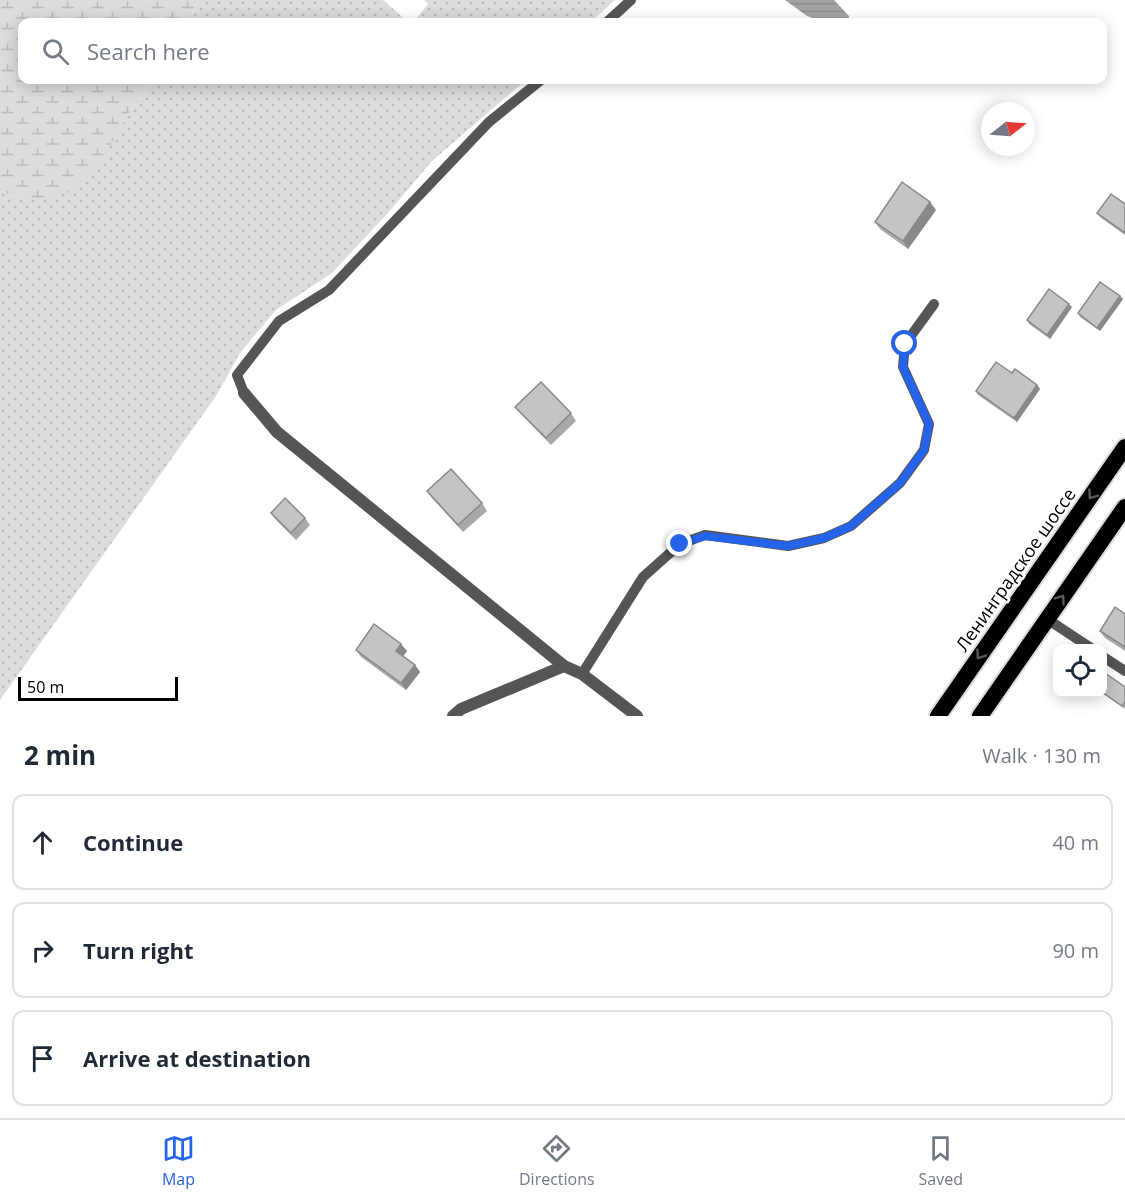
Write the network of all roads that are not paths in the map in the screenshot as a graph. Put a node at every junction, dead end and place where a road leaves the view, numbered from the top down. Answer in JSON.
{"nodes":[{"id":1,"x":631,"y":0,"type":"edge"},
{"id":2,"x":611,"y":18,"type":"edge"},
{"id":3,"x":536,"y":84,"type":"edge"},
{"id":4,"x":934,"y":304,"type":"dead end"},
{"id":5,"x":244,"y":393,"type":"joint"},
{"id":6,"x":1125,"y":447,"type":"edge"},
{"id":7,"x":1125,"y":507,"type":"edge"},
{"id":8,"x":1047,"y":619,"type":"junction"},
{"id":9,"x":1085,"y":644,"type":"edge"},
{"id":10,"x":1107,"y":659,"type":"edge"},
{"id":11,"x":564,"y":666,"type":"junction"},
{"id":12,"x":1125,"y":670,"type":"edge"},
{"id":13,"x":582,"y":674,"type":"junction"},
{"id":14,"x":453,"y":716,"type":"edge"},
{"id":15,"x":636,"y":716,"type":"edge"},
{"id":16,"x":938,"y":716,"type":"edge"},
{"id":17,"x":980,"y":716,"type":"edge"}],
"edges":[{"from":1,"to":2,"type":"lane"},
{"from":3,"to":5,"type":"lane"},
{"from":4,"to":13,"type":"lane"},
{"from":5,"to":11,"type":"street"},
{"from":6,"to":16,"type":"highway","name":"Ленинградское шоссе","one_way":true},
{"from":8,"to":7,"type":"highway","one_way":true},
{"from":8,"to":9,"type":"lane"},
{"from":8,"to":17,"type":"highway"},
{"from":10,"to":12,"type":"lane"},
{"from":11,"to":13,"type":"street"},
{"from":11,"to":14,"type":"street"},
{"from":13,"to":15,"type":"street"}]}
